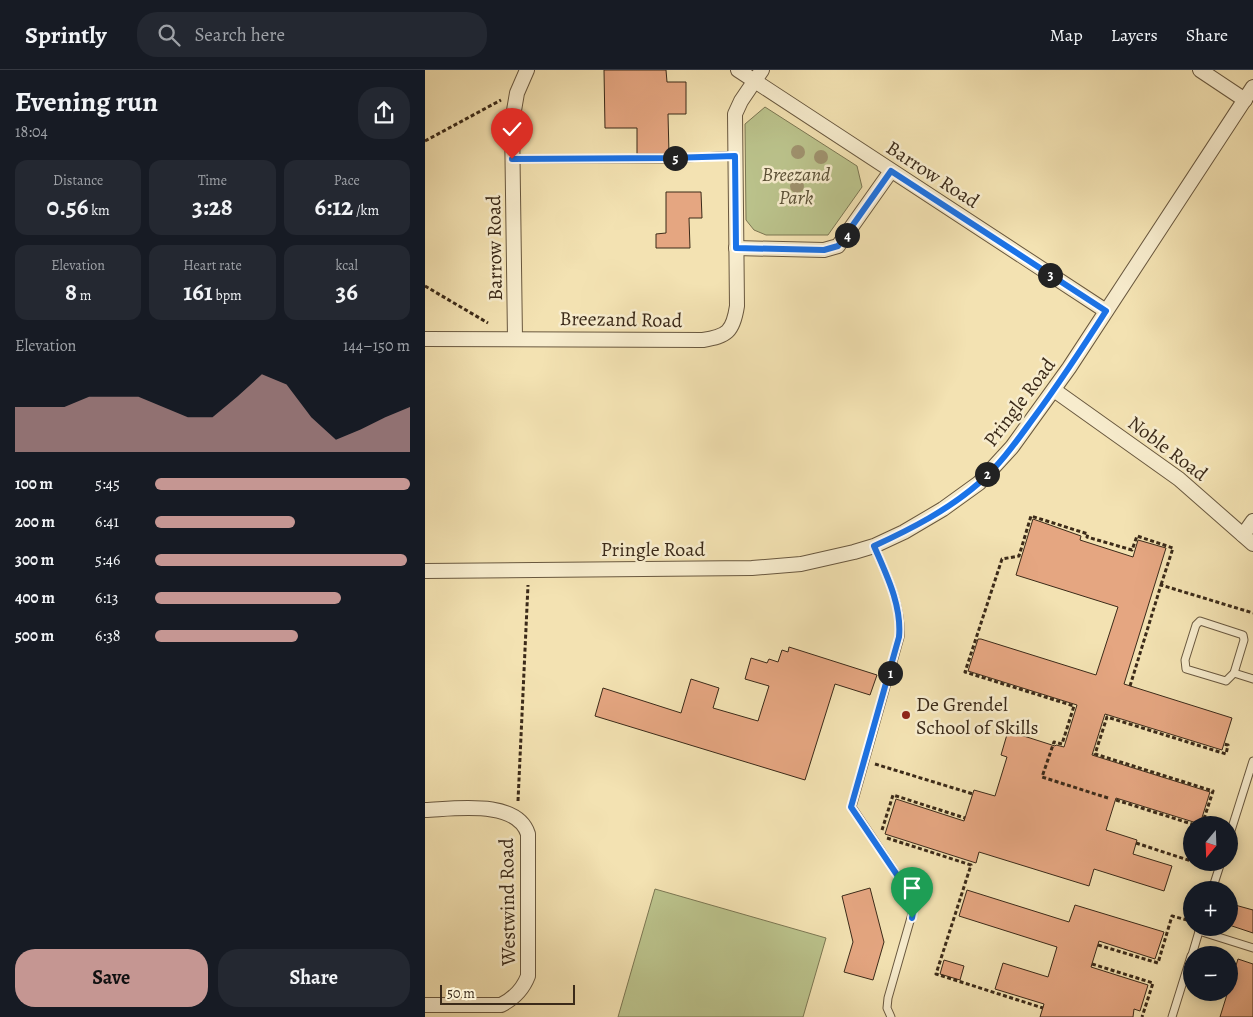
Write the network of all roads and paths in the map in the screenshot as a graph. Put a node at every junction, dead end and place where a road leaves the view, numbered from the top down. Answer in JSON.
{"nodes":[{"id":1,"x":527,"y":70,"type":"edge"},
{"id":2,"x":738,"y":70,"type":"edge"},
{"id":3,"x":1200,"y":70,"type":"edge"},
{"id":4,"x":758,"y":76,"type":"edge"},
{"id":5,"x":1253,"y":87,"type":"edge"},
{"id":6,"x":517,"y":93,"type":"junction"},
{"id":7,"x":1245,"y":100,"type":"junction"},
{"id":8,"x":425,"y":141,"type":"edge"},
{"id":9,"x":735,"y":156,"type":"junction"},
{"id":10,"x":512,"y":159,"type":"junction"},
{"id":11,"x":891,"y":171,"type":"junction"},
{"id":12,"x":736,"y":248,"type":"junction"},
{"id":13,"x":425,"y":286,"type":"edge"},
{"id":14,"x":1106,"y":311,"type":"junction"},
{"id":15,"x":490,"y":324,"type":"dead end"},
{"id":16,"x":515,"y":338,"type":"junction"},
{"id":17,"x":425,"y":339,"type":"edge"},
{"id":18,"x":1054,"y":390,"type":"junction"},
{"id":19,"x":1253,"y":521,"type":"edge"},
{"id":20,"x":1248,"y":540,"type":"edge"},
{"id":21,"x":874,"y":546,"type":"junction"},
{"id":22,"x":529,"y":570,"type":"junction"},
{"id":23,"x":425,"y":571,"type":"edge"},
{"id":24,"x":1161,"y":585,"type":"junction"},
{"id":25,"x":1253,"y":613,"type":"edge"},
{"id":26,"x":1234,"y":673,"type":"junction"},
{"id":27,"x":1253,"y":679,"type":"edge"},
{"id":28,"x":1131,"y":686,"type":"dead end"},
{"id":29,"x":1224,"y":744,"type":"dead end"},
{"id":30,"x":864,"y":760,"type":"junction"},
{"id":31,"x":1253,"y":760,"type":"edge"},
{"id":32,"x":973,"y":794,"type":"dead end"},
{"id":33,"x":1108,"y":798,"type":"dead end"},
{"id":34,"x":1116,"y":800,"type":"dead end"},
{"id":35,"x":425,"y":810,"type":"edge"},
{"id":36,"x":1205,"y":816,"type":"edge"},
{"id":37,"x":1236,"y":816,"type":"edge"},
{"id":38,"x":515,"y":817,"type":"junction"},
{"id":39,"x":965,"y":818,"type":"dead end"},
{"id":40,"x":1183,"y":821,"type":"edge"},
{"id":41,"x":1136,"y":843,"type":"dead end"},
{"id":42,"x":1183,"y":858,"type":"edge"},
{"id":43,"x":1183,"y":919,"type":"edge"},
{"id":44,"x":1220,"y":936,"type":"edge"},
{"id":45,"x":1098,"y":944,"type":"dead end"},
{"id":46,"x":1253,"y":948,"type":"edge"},
{"id":47,"x":1092,"y":964,"type":"dead end"},
{"id":48,"x":1183,"y":982,"type":"edge"},
{"id":49,"x":425,"y":1005,"type":"edge"},
{"id":50,"x":1043,"y":1008,"type":"dead end"},
{"id":51,"x":891,"y":1017,"type":"edge"},
{"id":52,"x":1142,"y":1017,"type":"edge"},
{"id":53,"x":1172,"y":1017,"type":"edge"}],
"edges":[{"from":1,"to":6,"type":"street","name":"Barrow Road"},
{"from":2,"to":4,"type":"street","name":"Barrow Road"},
{"from":3,"to":7,"type":"street"},
{"from":4,"to":9,"type":"street","name":"Breezand Road"},
{"from":4,"to":11,"type":"street","name":"Barrow Road"},
{"from":5,"to":7,"type":"street","name":"Pringle Road"},
{"from":6,"to":8,"type":"path"},
{"from":6,"to":10,"type":"street","name":"Barrow Road"},
{"from":7,"to":14,"type":"street","name":"Pringle Road"},
{"from":9,"to":10,"type":"lane"},
{"from":9,"to":12,"type":"street","name":"Breezand Road"},
{"from":10,"to":16,"type":"street","name":"Barrow Road"},
{"from":11,"to":12,"type":"street"},
{"from":11,"to":14,"type":"street","name":"Barrow Road"},
{"from":12,"to":16,"type":"street","name":"Breezand Road"},
{"from":13,"to":15,"type":"path"},
{"from":14,"to":18,"type":"street","name":"Pringle Road"},
{"from":16,"to":17,"type":"street","name":"Breezand Road"},
{"from":18,"to":20,"type":"street","name":"Noble Road"},
{"from":18,"to":21,"type":"street","name":"Pringle Road"},
{"from":19,"to":20,"type":"street"},
{"from":21,"to":22,"type":"street","name":"Pringle Road"},
{"from":21,"to":30,"type":"lane"},
{"from":22,"to":23,"type":"street","name":"Pringle Road"},
{"from":22,"to":38,"type":"path"},
{"from":24,"to":25,"type":"path"},
{"from":24,"to":28,"type":"path"},
{"from":24,"to":33,"type":"path"},
{"from":26,"to":26,"type":"lane"},
{"from":26,"to":27,"type":"lane"},
{"from":29,"to":36,"type":"path"},
{"from":30,"to":32,"type":"path"},
{"from":30,"to":51,"type":"lane"},
{"from":31,"to":37,"type":"lane"},
{"from":34,"to":40,"type":"path"},
{"from":35,"to":38,"type":"street"},
{"from":38,"to":49,"type":"street","name":"Westwind Road"},
{"from":39,"to":50,"type":"path"},
{"from":41,"to":42,"type":"path"},
{"from":43,"to":45,"type":"path"},
{"from":44,"to":46,"type":"lane"},
{"from":47,"to":52,"type":"path"},
{"from":48,"to":53,"type":"lane"}]}
